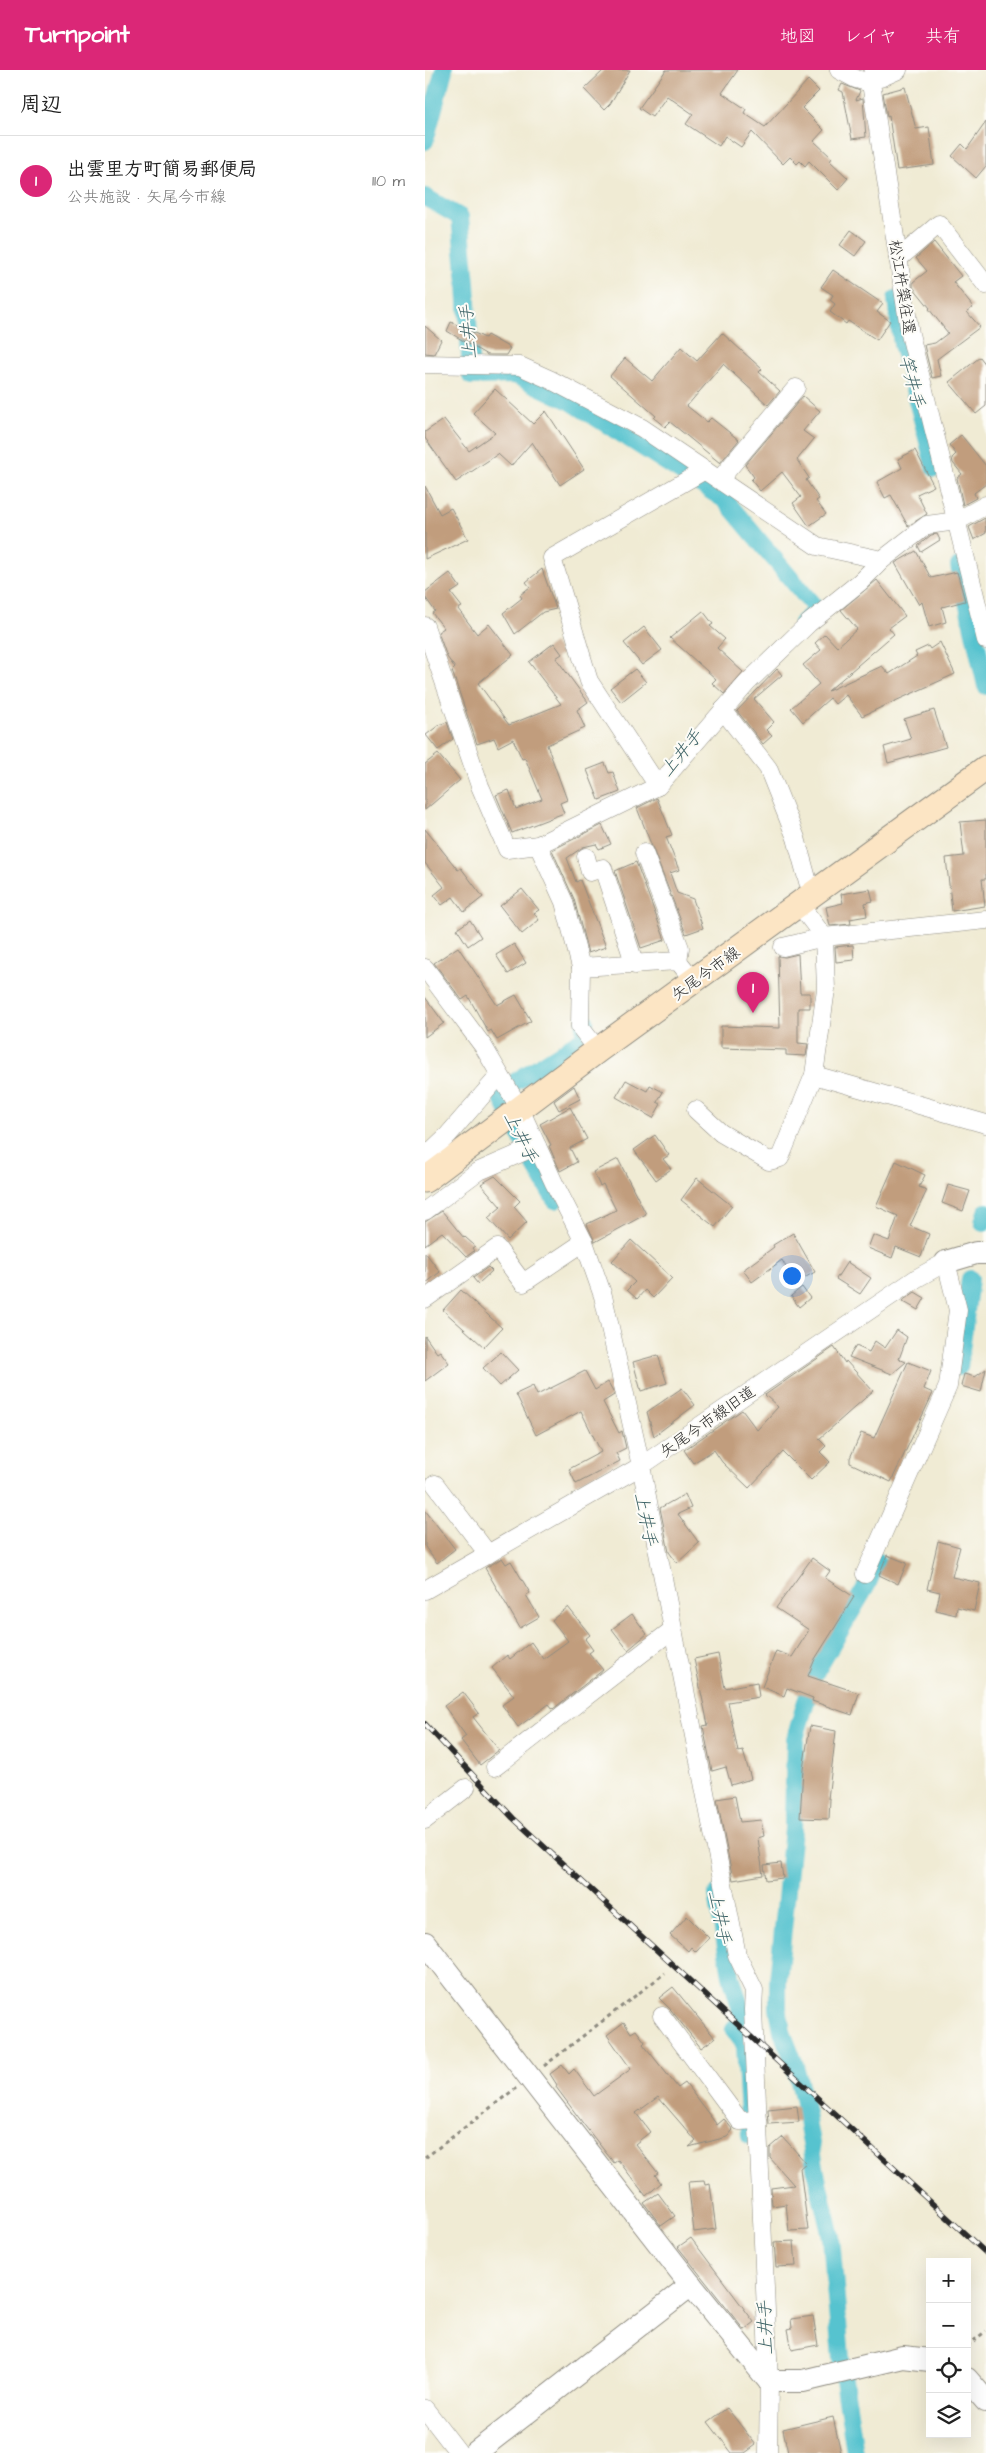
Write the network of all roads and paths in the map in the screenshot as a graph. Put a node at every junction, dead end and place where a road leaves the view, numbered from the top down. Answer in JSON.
{"nodes":[{"id":1,"x":839,"y":70,"type":"edge"},
{"id":2,"x":898,"y":70,"type":"edge"},
{"id":3,"x":872,"y":77,"type":"edge"},
{"id":4,"x":899,"y":259,"type":"junction"},
{"id":5,"x":986,"y":285,"type":"edge"},
{"id":6,"x":425,"y":364,"type":"edge"},
{"id":7,"x":797,"y":388,"type":"dead end"},
{"id":8,"x":713,"y":474,"type":"junction"},
{"id":9,"x":986,"y":505,"type":"edge"},
{"id":10,"x":957,"y":521,"type":"junction"},
{"id":11,"x":882,"y":560,"type":"junction"},
{"id":12,"x":425,"y":626,"type":"edge"},
{"id":13,"x":986,"y":640,"type":"edge"},
{"id":14,"x":723,"y":710,"type":"junction"},
{"id":15,"x":986,"y":768,"type":"edge"},
{"id":16,"x":657,"y":786,"type":"junction"},
{"id":17,"x":538,"y":845,"type":"junction"},
{"id":18,"x":644,"y":853,"type":"dead end"},
{"id":19,"x":586,"y":857,"type":"dead end"},
{"id":20,"x":807,"y":898,"type":"junction"},
{"id":21,"x":986,"y":920,"type":"edge"},
{"id":22,"x":825,"y":937,"type":"junction"},
{"id":23,"x":783,"y":946,"type":"dead end"},
{"id":24,"x":678,"y":961,"type":"junction"},
{"id":25,"x":635,"y":965,"type":"junction"},
{"id":26,"x":581,"y":967,"type":"junction"},
{"id":27,"x":425,"y":968,"type":"edge"},
{"id":28,"x":695,"y":980,"type":"junction"},
{"id":29,"x":599,"y":1050,"type":"junction"},
{"id":30,"x":814,"y":1075,"type":"junction"},
{"id":31,"x":501,"y":1078,"type":"junction"},
{"id":32,"x":520,"y":1110,"type":"junction"},
{"id":33,"x":696,"y":1110,"type":"dead end"},
{"id":34,"x":986,"y":1124,"type":"edge"},
{"id":35,"x":537,"y":1146,"type":"junction"},
{"id":36,"x":425,"y":1157,"type":"edge"},
{"id":37,"x":425,"y":1180,"type":"edge"},
{"id":38,"x":425,"y":1211,"type":"edge"},
{"id":39,"x":584,"y":1242,"type":"junction"},
{"id":40,"x":986,"y":1253,"type":"edge"},
{"id":41,"x":946,"y":1262,"type":"junction"},
{"id":42,"x":425,"y":1299,"type":"edge"},
{"id":43,"x":641,"y":1466,"type":"junction"},
{"id":44,"x":435,"y":1484,"type":"dead end"},
{"id":45,"x":489,"y":1554,"type":"junction"},
{"id":46,"x":865,"y":1574,"type":"dead end"},
{"id":47,"x":425,"y":1590,"type":"edge"},
{"id":48,"x":672,"y":1630,"type":"junction"},
{"id":49,"x":495,"y":1767,"type":"dead end"},
{"id":50,"x":466,"y":1788,"type":"dead end"},
{"id":51,"x":425,"y":1820,"type":"edge"},
{"id":52,"x":425,"y":1943,"type":"edge"},
{"id":53,"x":665,"y":1973,"type":"dead end"},
{"id":54,"x":662,"y":2016,"type":"dead end"},
{"id":55,"x":529,"y":2078,"type":"junction"},
{"id":56,"x":758,"y":2120,"type":"junction"},
{"id":57,"x":425,"y":2158,"type":"edge"},
{"id":58,"x":691,"y":2285,"type":"junction"},
{"id":59,"x":986,"y":2331,"type":"edge"},
{"id":60,"x":971,"y":2343,"type":"edge"},
{"id":61,"x":926,"y":2360,"type":"edge"},
{"id":62,"x":769,"y":2381,"type":"junction"},
{"id":63,"x":971,"y":2384,"type":"edge"},
{"id":64,"x":986,"y":2401,"type":"edge"},
{"id":65,"x":425,"y":2409,"type":"edge"},
{"id":66,"x":459,"y":2453,"type":"edge"},
{"id":67,"x":475,"y":2453,"type":"edge"},
{"id":68,"x":768,"y":2453,"type":"edge"}],
"edges":[{"from":1,"to":3,"type":"street"},
{"from":2,"to":3,"type":"street"},
{"from":3,"to":4,"type":"street","name":"松江杵築往還"},
{"from":4,"to":5,"type":"street"},
{"from":4,"to":10,"type":"street","name":"松江杵築往還"},
{"from":6,"to":8,"type":"street"},
{"from":7,"to":8,"type":"street"},
{"from":8,"to":11,"type":"street"},
{"from":8,"to":16,"type":"street"},
{"from":9,"to":10,"type":"street"},
{"from":10,"to":11,"type":"street"},
{"from":10,"to":13,"type":"street"},
{"from":11,"to":14,"type":"street"},
{"from":12,"to":17,"type":"street"},
{"from":14,"to":16,"type":"street"},
{"from":14,"to":20,"type":"street"},
{"from":15,"to":20,"type":"main road","name":"矢尾今市線"},
{"from":16,"to":17,"type":"street"},
{"from":17,"to":26,"type":"street"},
{"from":18,"to":24,"type":"street"},
{"from":19,"to":25,"type":"street"},
{"from":20,"to":22,"type":"street"},
{"from":20,"to":28,"type":"main road","name":"矢尾今市線"},
{"from":21,"to":22,"type":"street"},
{"from":22,"to":23,"type":"street"},
{"from":22,"to":30,"type":"street"},
{"from":24,"to":25,"type":"street"},
{"from":24,"to":28,"type":"street"},
{"from":25,"to":26,"type":"street"},
{"from":26,"to":29,"type":"street"},
{"from":27,"to":31,"type":"street"},
{"from":28,"to":29,"type":"main road","name":"矢尾今市線"},
{"from":29,"to":32,"type":"main road","name":"矢尾今市線"},
{"from":30,"to":33,"type":"street"},
{"from":30,"to":34,"type":"street"},
{"from":31,"to":32,"type":"street"},
{"from":31,"to":36,"type":"street"},
{"from":32,"to":35,"type":"street"},
{"from":32,"to":37,"type":"main road","name":"矢尾今市線"},
{"from":35,"to":38,"type":"street"},
{"from":35,"to":39,"type":"street"},
{"from":39,"to":42,"type":"street"},
{"from":39,"to":43,"type":"street"},
{"from":40,"to":41,"type":"street","name":"矢尾今市線旧道"},
{"from":41,"to":43,"type":"street","name":"矢尾今市線旧道"},
{"from":41,"to":46,"type":"street"},
{"from":43,"to":45,"type":"street","name":"矢尾今市線旧道"},
{"from":43,"to":48,"type":"street"},
{"from":44,"to":45,"type":"street"},
{"from":45,"to":47,"type":"street","name":"矢尾今市線旧道"},
{"from":48,"to":49,"type":"street"},
{"from":48,"to":56,"type":"street"},
{"from":50,"to":51,"type":"street"},
{"from":52,"to":55,"type":"street"},
{"from":53,"to":55,"type":"path"},
{"from":54,"to":56,"type":"street"},
{"from":55,"to":57,"type":"path"},
{"from":55,"to":58,"type":"street"},
{"from":56,"to":62,"type":"street"},
{"from":58,"to":62,"type":"street"},
{"from":58,"to":67,"type":"street"},
{"from":59,"to":60,"type":"path"},
{"from":61,"to":62,"type":"street"},
{"from":62,"to":68,"type":"street"},
{"from":63,"to":64,"type":"street"},
{"from":65,"to":66,"type":"street"}]}
